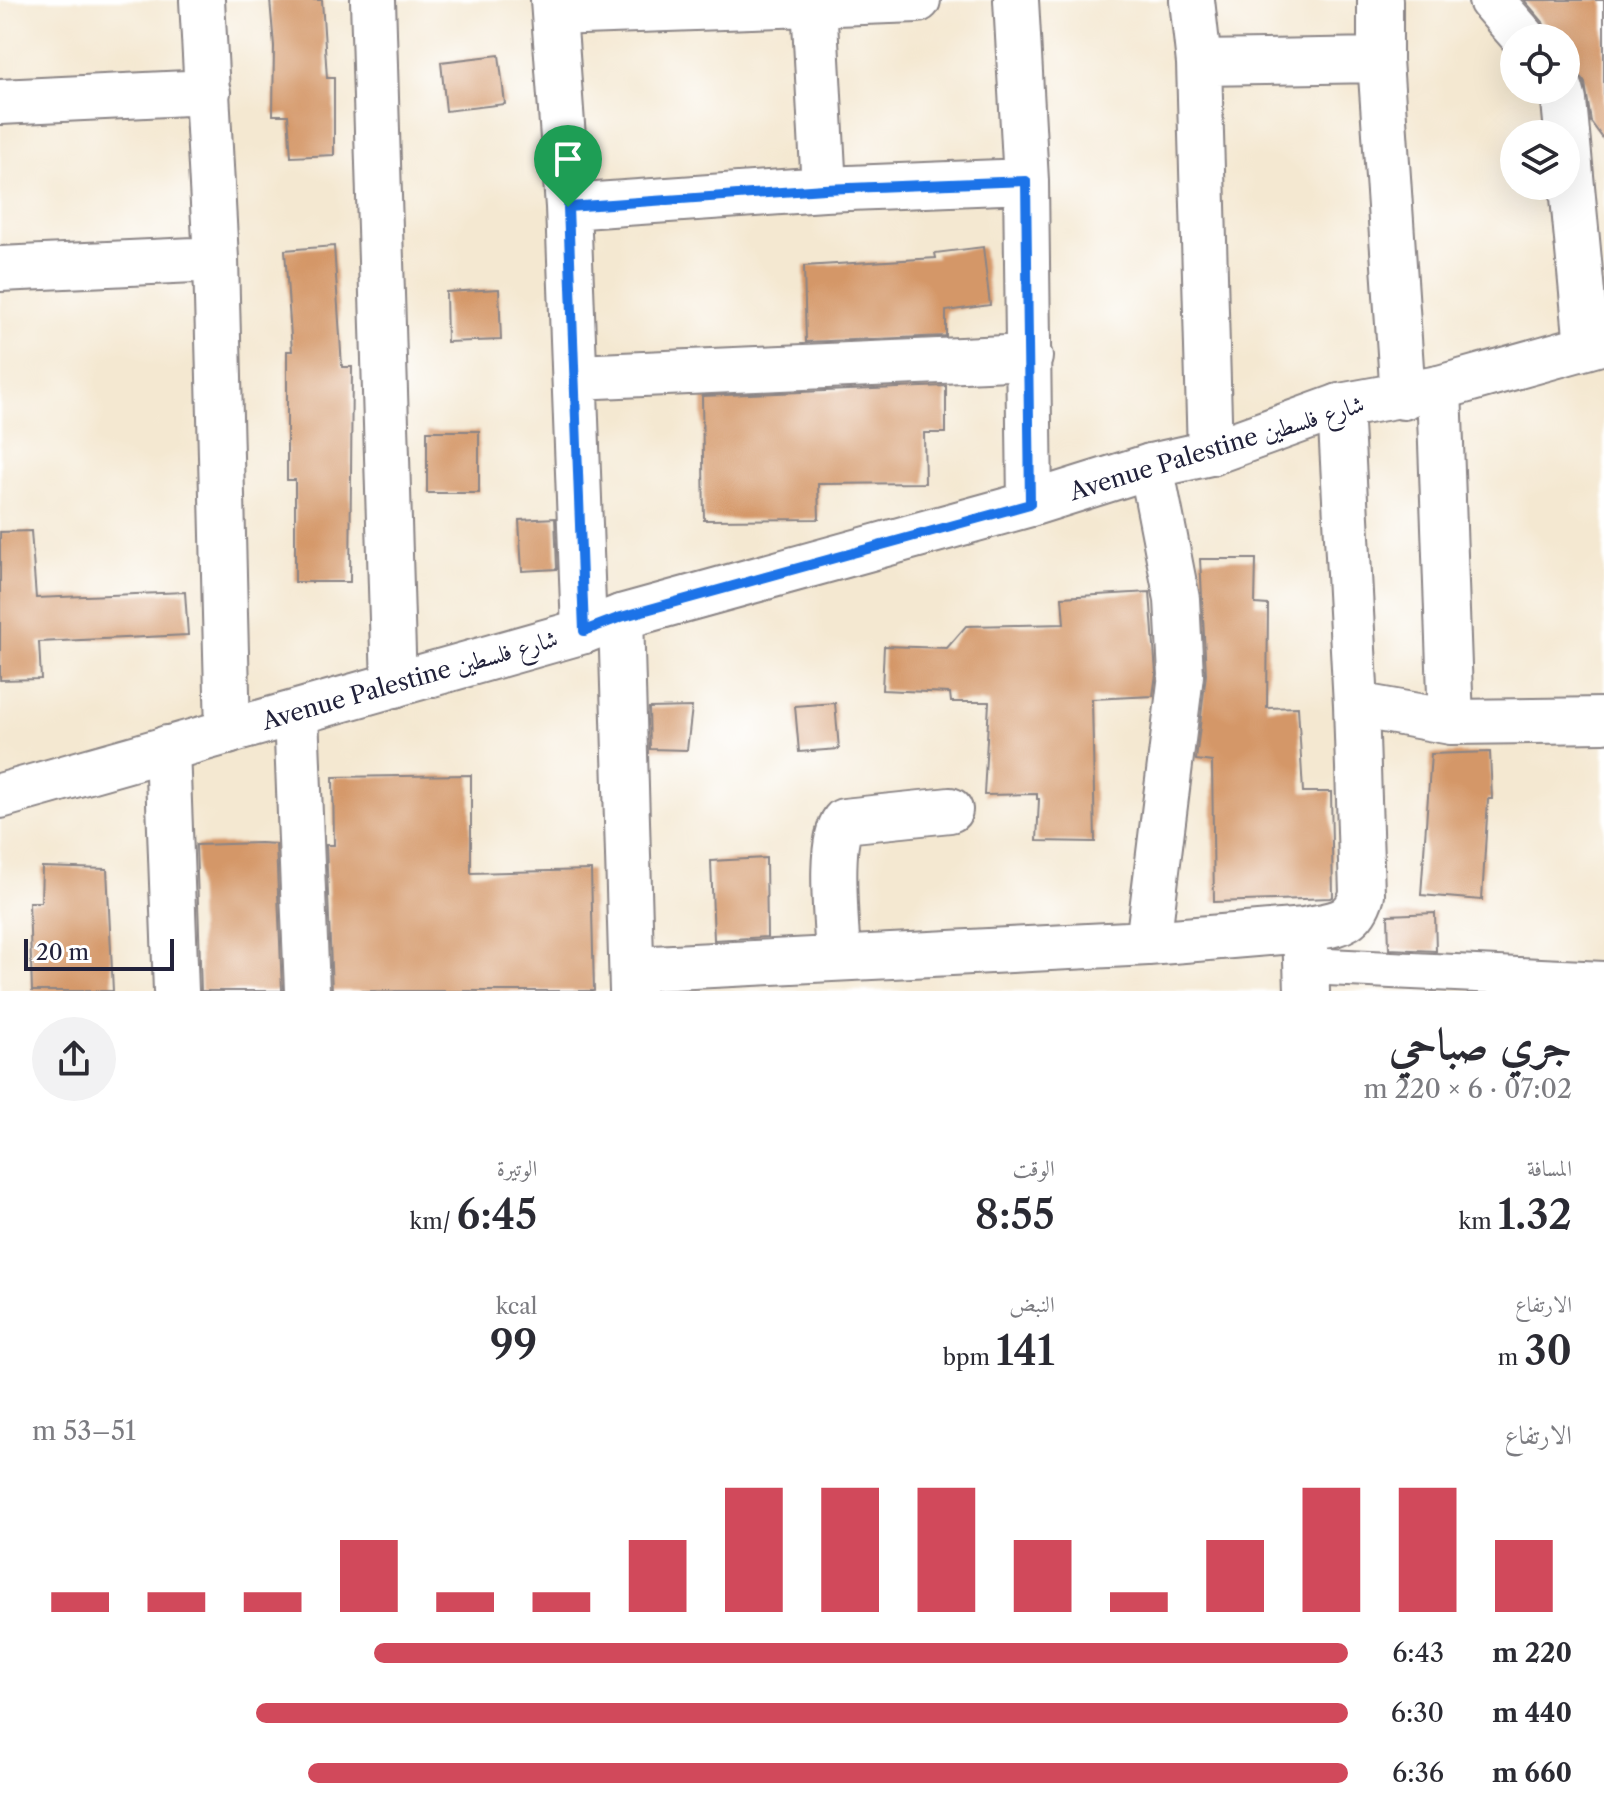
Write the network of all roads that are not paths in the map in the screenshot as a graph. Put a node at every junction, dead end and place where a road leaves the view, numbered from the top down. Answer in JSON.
{"nodes":[{"id":1,"x":202,"y":0,"type":"edge"},
{"id":2,"x":373,"y":0,"type":"edge"},
{"id":3,"x":918,"y":0,"type":"edge"},
{"id":4,"x":1016,"y":0,"type":"edge"},
{"id":5,"x":1192,"y":0,"type":"edge"},
{"id":6,"x":1380,"y":0,"type":"edge"},
{"id":7,"x":1491,"y":0,"type":"edge"},
{"id":8,"x":791,"y":3,"type":"edge"},
{"id":9,"x":553,"y":6,"type":"edge"},
{"id":10,"x":1512,"y":24,"type":"edge"},
{"id":11,"x":1380,"y":60,"type":"junction"},
{"id":12,"x":1199,"y":63,"type":"junction"},
{"id":13,"x":208,"y":92,"type":"junction"},
{"id":14,"x":0,"y":102,"type":"edge"},
{"id":15,"x":1564,"y":104,"type":"edge"},
{"id":16,"x":1026,"y":181,"type":"junction"},
{"id":17,"x":824,"y":189,"type":"junction"},
{"id":18,"x":568,"y":207,"type":"junction"},
{"id":19,"x":216,"y":259,"type":"junction"},
{"id":20,"x":0,"y":269,"type":"edge"},
{"id":21,"x":1596,"y":344,"type":"edge"},
{"id":22,"x":1030,"y":357,"type":"junction"},
{"id":23,"x":576,"y":377,"type":"junction"},
{"id":24,"x":1421,"y":392,"type":"junction"},
{"id":25,"x":1340,"y":406,"type":"junction"},
{"id":26,"x":1210,"y":453,"type":"junction"},
{"id":27,"x":1151,"y":466,"type":"junction"},
{"id":28,"x":1030,"y":504,"type":"junction"},
{"id":29,"x":602,"y":624,"type":"junction"},
{"id":30,"x":394,"y":685,"type":"junction"},
{"id":31,"x":1356,"y":705,"type":"junction"},
{"id":32,"x":296,"y":714,"type":"junction"},
{"id":33,"x":1604,"y":720,"type":"edge"},
{"id":34,"x":1451,"y":722,"type":"junction"},
{"id":35,"x":228,"y":732,"type":"junction"},
{"id":36,"x":167,"y":748,"type":"junction"},
{"id":37,"x":0,"y":796,"type":"edge"},
{"id":38,"x":950,"y":810,"type":"dead end"},
{"id":39,"x":1148,"y":943,"type":"junction"},
{"id":40,"x":838,"y":958,"type":"junction"},
{"id":41,"x":1306,"y":962,"type":"edge"},
{"id":42,"x":632,"y":980,"type":"edge"},
{"id":43,"x":1604,"y":980,"type":"edge"},
{"id":44,"x":176,"y":991,"type":"edge"},
{"id":45,"x":307,"y":991,"type":"edge"}],
"edges":[{"from":1,"to":13,"type":"street"},
{"from":2,"to":30,"type":"street"},
{"from":3,"to":8,"type":"street"},
{"from":4,"to":16,"type":"street"},
{"from":5,"to":12,"type":"street"},
{"from":6,"to":11,"type":"street"},
{"from":7,"to":10,"type":"street"},
{"from":8,"to":9,"type":"street"},
{"from":8,"to":17,"type":"street"},
{"from":9,"to":18,"type":"street"},
{"from":11,"to":12,"type":"street"},
{"from":11,"to":24,"type":"street"},
{"from":12,"to":26,"type":"street"},
{"from":13,"to":14,"type":"street"},
{"from":13,"to":19,"type":"street"},
{"from":15,"to":21,"type":"street"},
{"from":16,"to":17,"type":"street"},
{"from":16,"to":22,"type":"street"},
{"from":17,"to":18,"type":"street"},
{"from":18,"to":23,"type":"street"},
{"from":19,"to":20,"type":"street"},
{"from":19,"to":35,"type":"street"},
{"from":21,"to":24,"type":"street","name":"Avenue Palestine شارع فلسطين"},
{"from":22,"to":23,"type":"street"},
{"from":22,"to":28,"type":"street"},
{"from":23,"to":29,"type":"street"},
{"from":24,"to":25,"type":"street","name":"Avenue Palestine شارع فلسطين"},
{"from":24,"to":34,"type":"street"},
{"from":25,"to":26,"type":"street","name":"Avenue Palestine شارع فلسطين"},
{"from":25,"to":31,"type":"street"},
{"from":26,"to":27,"type":"street","name":"Avenue Palestine شارع فلسطين"},
{"from":27,"to":28,"type":"street","name":"Avenue Palestine شارع فلسطين"},
{"from":27,"to":39,"type":"street"},
{"from":28,"to":29,"type":"street","name":"Avenue Palestine شارع فلسطين"},
{"from":29,"to":30,"type":"street","name":"Avenue Palestine شارع فلسطين"},
{"from":29,"to":42,"type":"street"},
{"from":30,"to":32,"type":"street","name":"Avenue Palestine شارع فلسطين"},
{"from":31,"to":34,"type":"street"},
{"from":31,"to":41,"type":"street"},
{"from":32,"to":35,"type":"street","name":"Avenue Palestine شارع فلسطين"},
{"from":32,"to":45,"type":"street"},
{"from":33,"to":34,"type":"street"},
{"from":35,"to":36,"type":"street","name":"Avenue Palestine شارع فلسطين"},
{"from":36,"to":37,"type":"street","name":"Avenue Palestine شارع فلسطين"},
{"from":36,"to":44,"type":"street"},
{"from":38,"to":40,"type":"street"},
{"from":39,"to":40,"type":"street"},
{"from":39,"to":41,"type":"street"},
{"from":40,"to":42,"type":"street"},
{"from":41,"to":43,"type":"street"}]}
